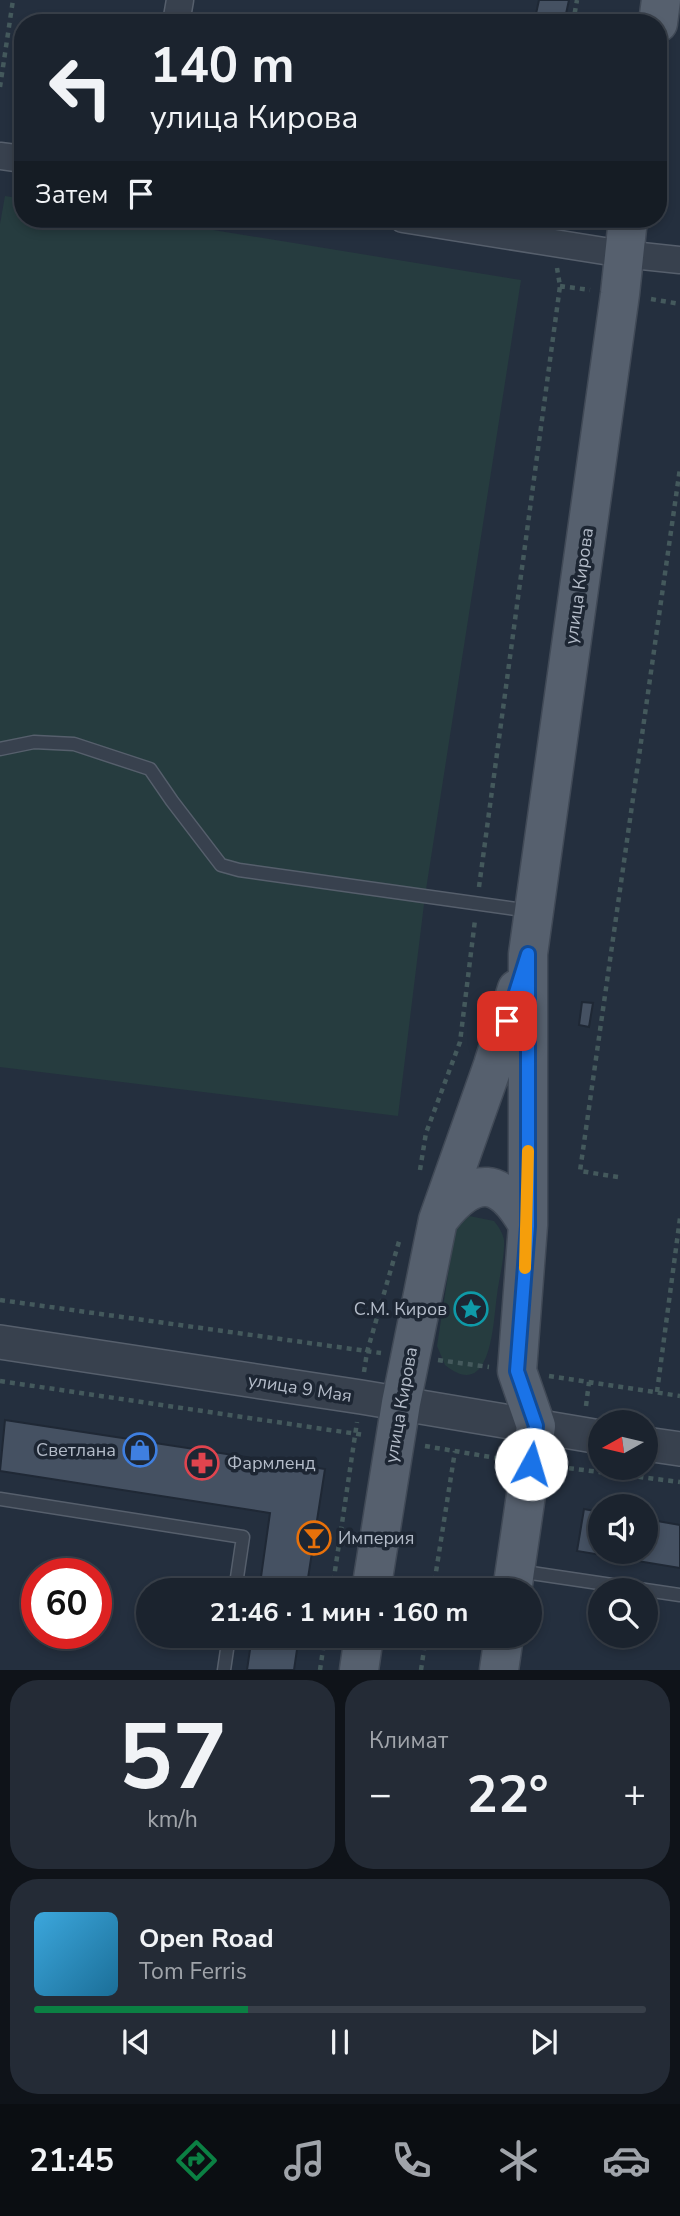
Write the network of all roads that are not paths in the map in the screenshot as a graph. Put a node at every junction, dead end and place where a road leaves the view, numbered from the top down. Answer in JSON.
{"nodes":[{"id":1,"x":521,"y":228,"type":"edge"},
{"id":2,"x":626,"y":236,"type":"edge"},
{"id":3,"x":680,"y":260,"type":"edge"},
{"id":4,"x":0,"y":749,"type":"edge"},
{"id":5,"x":534,"y":912,"type":"junction"},
{"id":6,"x":528,"y":954,"type":"junction"},
{"id":7,"x":438,"y":1220,"type":"junction"},
{"id":8,"x":528,"y":1226,"type":"junction"},
{"id":9,"x":0,"y":1342,"type":"edge"},
{"id":10,"x":401,"y":1403,"type":"junction"},
{"id":11,"x":536,"y":1426,"type":"junction"},
{"id":12,"x":588,"y":1435,"type":"edge"},
{"id":13,"x":658,"y":1446,"type":"edge"},
{"id":14,"x":680,"y":1449,"type":"edge"},
{"id":15,"x":0,"y":1499,"type":"edge"},
{"id":16,"x":237,"y":1578,"type":"edge"},
{"id":17,"x":373,"y":1578,"type":"edge"},
{"id":18,"x":513,"y":1578,"type":"edge"},
{"id":19,"x":542,"y":1583,"type":"edge"},
{"id":20,"x":680,"y":1595,"type":"edge"},
{"id":21,"x":227,"y":1648,"type":"edge"},
{"id":22,"x":362,"y":1648,"type":"edge"},
{"id":23,"x":502,"y":1648,"type":"edge"},
{"id":24,"x":224,"y":1670,"type":"edge"},
{"id":25,"x":359,"y":1670,"type":"edge"},
{"id":26,"x":499,"y":1670,"type":"edge"}],
"edges":[{"from":1,"to":2,"type":"street"},
{"from":2,"to":3,"type":"street"},
{"from":2,"to":5,"type":"main road","name":"улица Кирова"},
{"from":4,"to":5,"type":"lane"},
{"from":5,"to":6,"type":"main road","name":"улица Кирова"},
{"from":6,"to":7,"type":"main road","name":"улица Кирова"},
{"from":6,"to":8,"type":"main road","name":"улица Кирова"},
{"from":7,"to":8,"type":"main road"},
{"from":7,"to":10,"type":"main road","name":"улица Кирова"},
{"from":8,"to":11,"type":"main road","name":"улица Кирова"},
{"from":9,"to":10,"type":"street","name":"улица 9 Мая"},
{"from":10,"to":11,"type":"street","name":"улица 9 Мая"},
{"from":10,"to":17,"type":"main road","name":"улица Кирова"},
{"from":11,"to":12,"type":"street","name":"улица 9 Мая"},
{"from":11,"to":18,"type":"main road","name":"улица Кирова"},
{"from":13,"to":14,"type":"street"},
{"from":15,"to":16,"type":"lane"},
{"from":19,"to":20,"type":"lane"},
{"from":21,"to":24,"type":"lane"},
{"from":22,"to":25,"type":"main road"},
{"from":23,"to":26,"type":"main road"}]}
